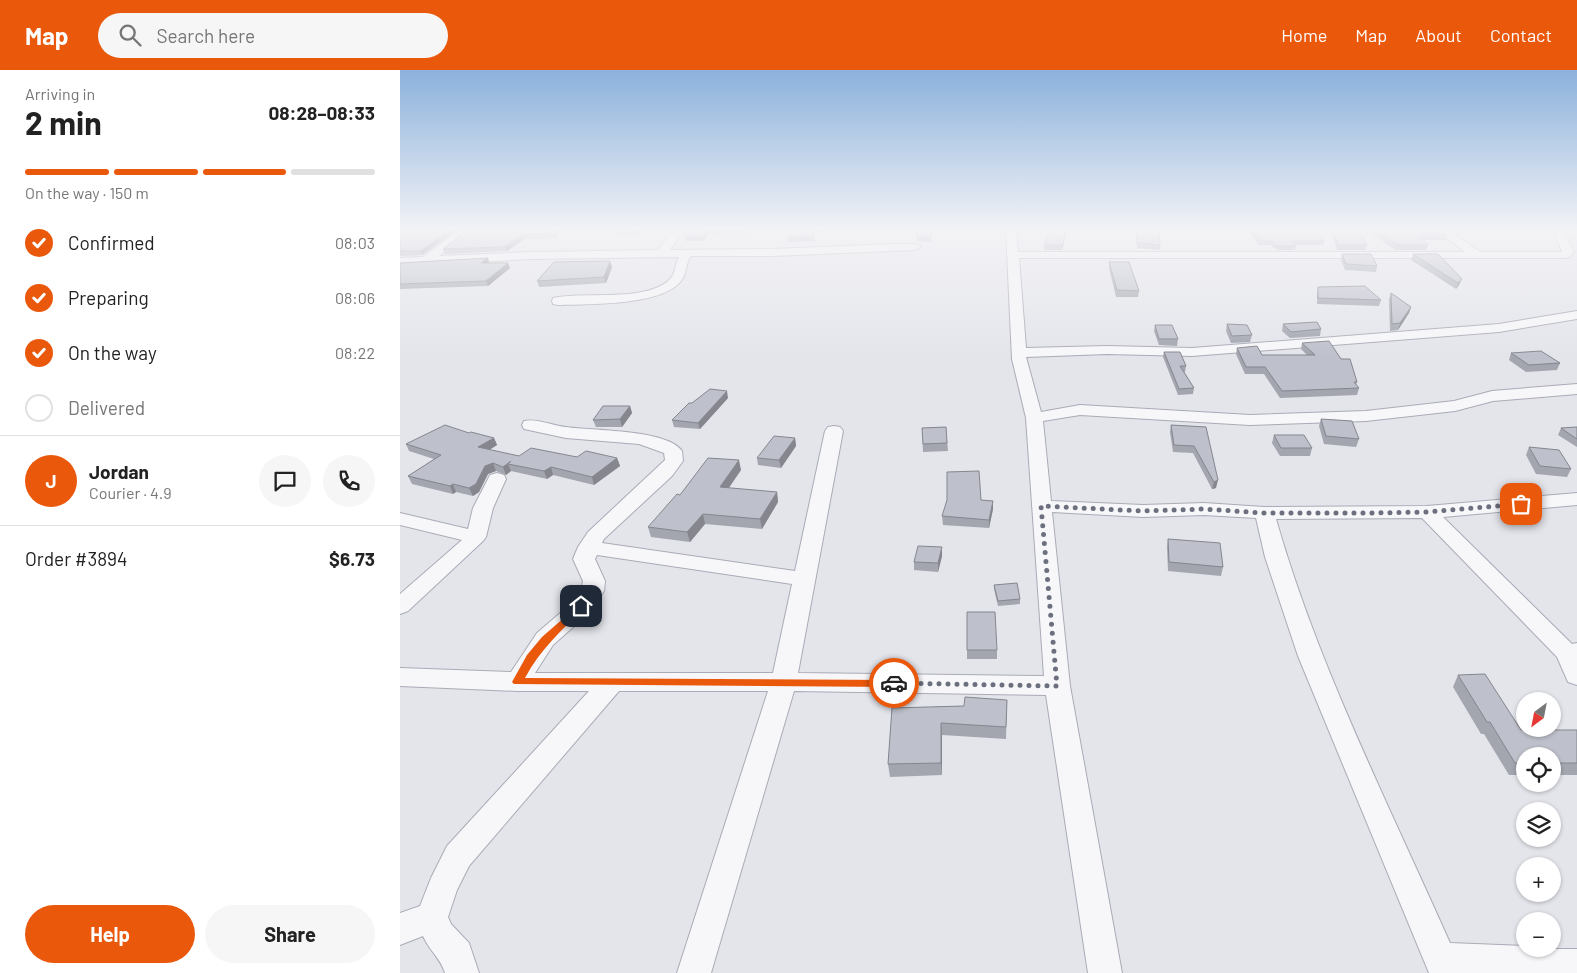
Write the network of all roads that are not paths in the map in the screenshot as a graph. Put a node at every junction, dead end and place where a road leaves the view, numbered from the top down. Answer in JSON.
{"nodes":[{"id":1,"x":678,"y":272,"type":"edge"},
{"id":2,"x":1015,"y":272,"type":"edge"},
{"id":3,"x":558,"y":301,"type":"dead end"},
{"id":4,"x":1577,"y":315,"type":"edge"},
{"id":5,"x":1019,"y":353,"type":"junction"},
{"id":6,"x":1577,"y":389,"type":"edge"},
{"id":7,"x":1034,"y":418,"type":"junction"},
{"id":8,"x":530,"y":425,"type":"dead end"},
{"id":9,"x":834,"y":431,"type":"dead end"},
{"id":10,"x":497,"y":479,"type":"dead end"},
{"id":11,"x":1577,"y":499,"type":"edge"},
{"id":12,"x":1041,"y":506,"type":"junction"},
{"id":13,"x":1427,"y":512,"type":"junction"},
{"id":14,"x":1264,"y":513,"type":"junction"},
{"id":15,"x":400,"y":519,"type":"edge"},
{"id":16,"x":476,"y":537,"type":"junction"},
{"id":17,"x":588,"y":547,"type":"junction"},
{"id":18,"x":804,"y":579,"type":"junction"},
{"id":19,"x":400,"y":606,"type":"edge"},
{"id":20,"x":1572,"y":652,"type":"edge"},
{"id":21,"x":1577,"y":676,"type":"edge"},
{"id":22,"x":400,"y":677,"type":"edge"},
{"id":23,"x":518,"y":682,"type":"junction"},
{"id":24,"x":612,"y":682,"type":"junction"},
{"id":25,"x":784,"y":682,"type":"junction"},
{"id":26,"x":1057,"y":686,"type":"junction"},
{"id":27,"x":432,"y":917,"type":"junction"},
{"id":28,"x":400,"y":929,"type":"edge"},
{"id":29,"x":1443,"y":966,"type":"edge"},
{"id":30,"x":1577,"y":966,"type":"edge"},
{"id":31,"x":462,"y":973,"type":"edge"},
{"id":32,"x":694,"y":973,"type":"edge"},
{"id":33,"x":1105,"y":973,"type":"edge"}],
"edges":[{"from":1,"to":3,"type":"street"},
{"from":2,"to":5,"type":"street"},
{"from":4,"to":5,"type":"street"},
{"from":5,"to":7,"type":"street"},
{"from":6,"to":7,"type":"street"},
{"from":7,"to":12,"type":"street"},
{"from":8,"to":17,"type":"street"},
{"from":9,"to":18,"type":"street"},
{"from":10,"to":16,"type":"street"},
{"from":11,"to":13,"type":"street"},
{"from":12,"to":14,"type":"street"},
{"from":12,"to":26,"type":"street"},
{"from":13,"to":14,"type":"street"},
{"from":13,"to":20,"type":"street"},
{"from":14,"to":29,"type":"street"},
{"from":15,"to":16,"type":"street"},
{"from":16,"to":19,"type":"street"},
{"from":17,"to":18,"type":"street"},
{"from":17,"to":23,"type":"street"},
{"from":18,"to":25,"type":"street"},
{"from":20,"to":21,"type":"street"},
{"from":22,"to":23,"type":"street"},
{"from":23,"to":24,"type":"street"},
{"from":24,"to":25,"type":"street"},
{"from":24,"to":27,"type":"street"},
{"from":25,"to":26,"type":"street"},
{"from":25,"to":32,"type":"street"},
{"from":26,"to":33,"type":"street"},
{"from":27,"to":28,"type":"street"},
{"from":27,"to":31,"type":"street"},
{"from":29,"to":30,"type":"street"}]}
